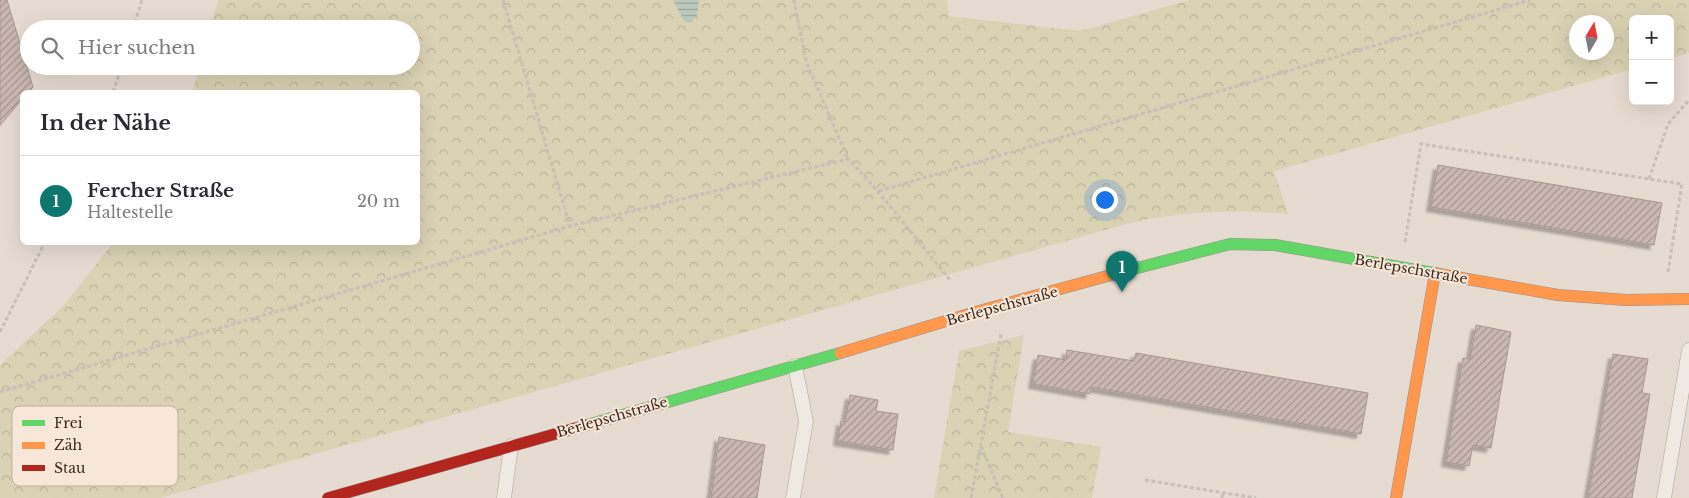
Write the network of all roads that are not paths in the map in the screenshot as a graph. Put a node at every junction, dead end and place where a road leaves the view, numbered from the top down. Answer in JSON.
{"nodes":[{"id":1,"x":1435,"y":273,"type":"junction"},
{"id":2,"x":1689,"y":299,"type":"edge"},
{"id":3,"x":1689,"y":350,"type":"edge"},
{"id":4,"x":795,"y":366,"type":"junction"},
{"id":5,"x":511,"y":446,"type":"junction"},
{"id":6,"x":328,"y":498,"type":"edge"},
{"id":7,"x":504,"y":498,"type":"edge"},
{"id":8,"x":793,"y":498,"type":"edge"},
{"id":9,"x":1396,"y":498,"type":"edge"},
{"id":10,"x":1664,"y":498,"type":"edge"}],
"edges":[{"from":1,"to":2,"type":"street","name":"Berlepschstraße"},
{"from":1,"to":4,"type":"street","name":"Berlepschstraße"},
{"from":1,"to":9,"type":"street"},
{"from":3,"to":10,"type":"lane"},
{"from":4,"to":5,"type":"street","name":"Berlepschstraße"},
{"from":4,"to":8,"type":"lane"},
{"from":5,"to":6,"type":"street","name":"Berlepschstraße"},
{"from":5,"to":7,"type":"lane"}]}
